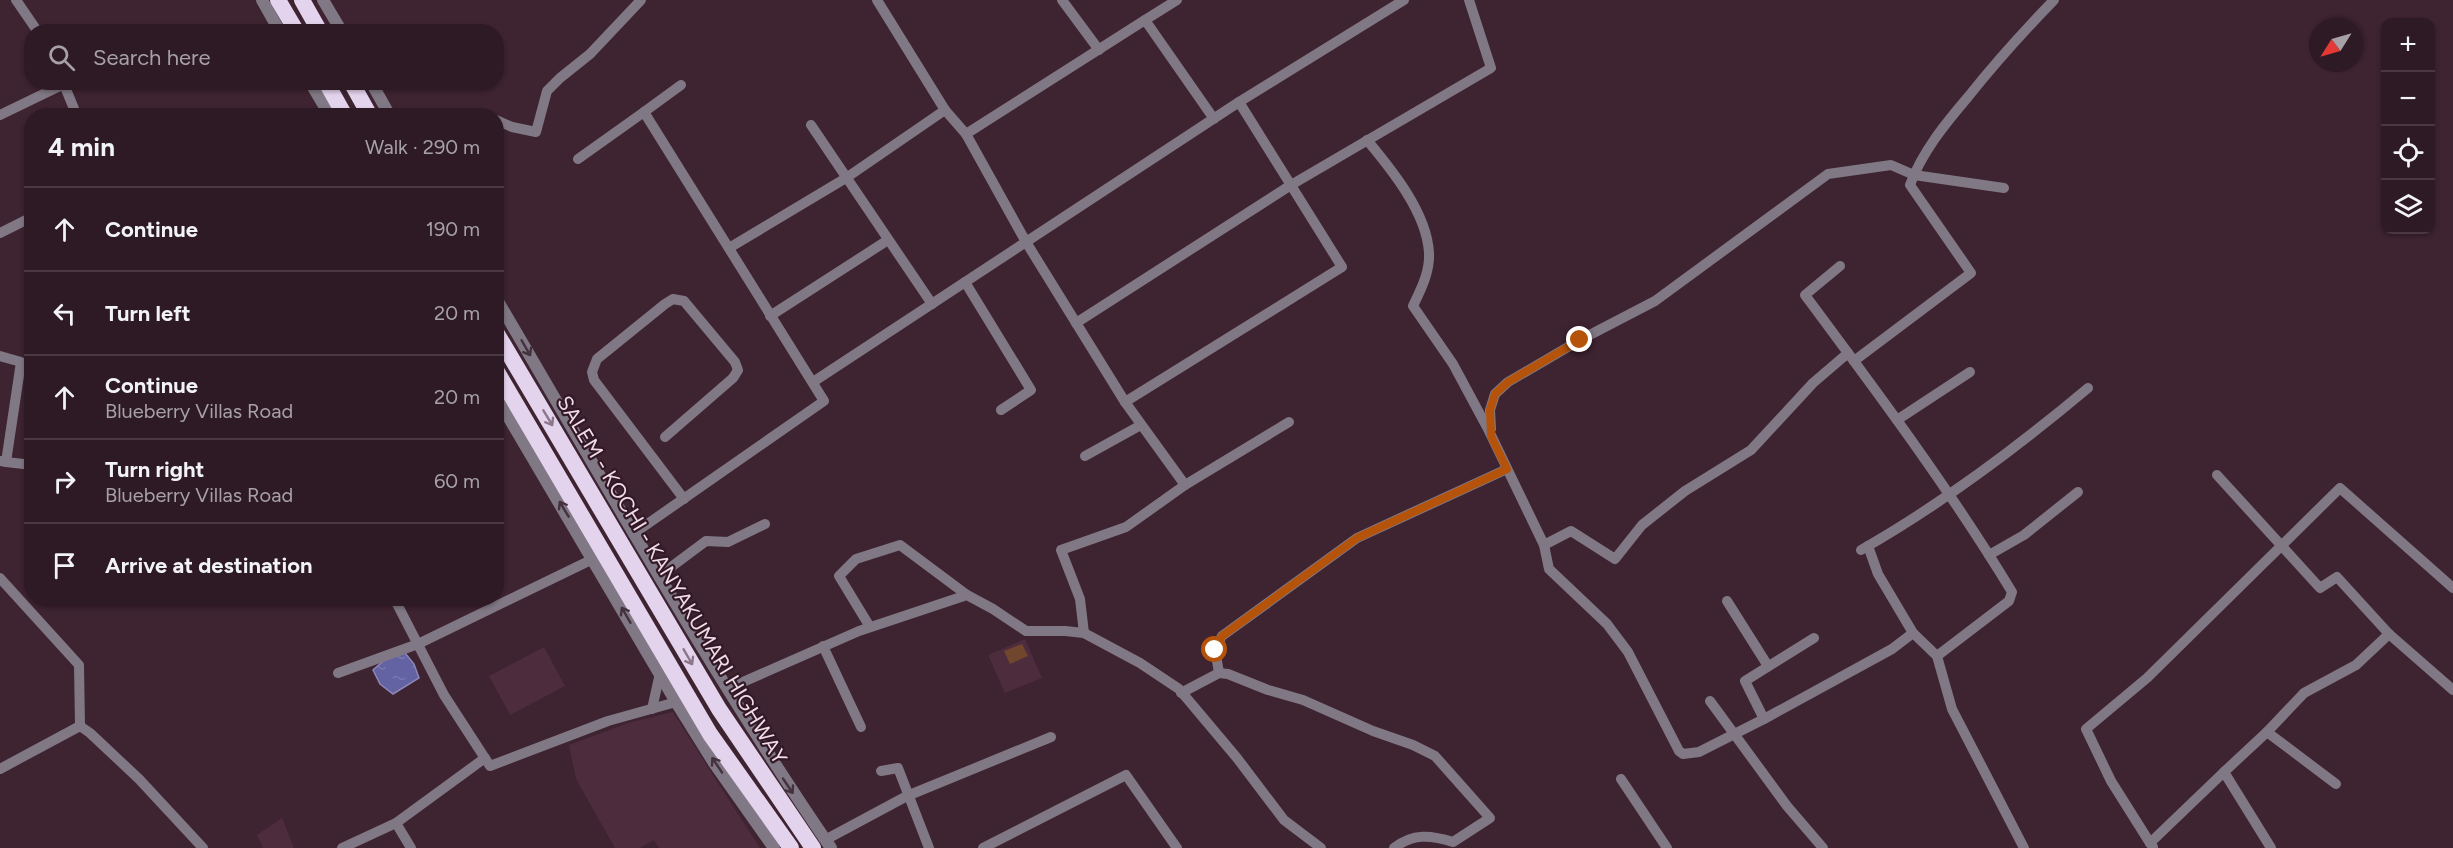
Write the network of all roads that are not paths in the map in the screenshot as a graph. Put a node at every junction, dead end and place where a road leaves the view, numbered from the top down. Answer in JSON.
{"nodes":[{"id":1,"x":16,"y":0,"type":"edge"},
{"id":2,"x":262,"y":0,"type":"edge"},
{"id":3,"x":278,"y":0,"type":"edge"},
{"id":4,"x":302,"y":0,"type":"edge"},
{"id":5,"x":323,"y":0,"type":"edge"},
{"id":6,"x":640,"y":0,"type":"edge"},
{"id":7,"x":877,"y":0,"type":"edge"},
{"id":8,"x":1062,"y":0,"type":"edge"},
{"id":9,"x":1177,"y":0,"type":"edge"},
{"id":10,"x":1404,"y":0,"type":"edge"},
{"id":11,"x":1469,"y":0,"type":"edge"},
{"id":12,"x":2054,"y":0,"type":"edge"},
{"id":13,"x":1145,"y":20,"type":"junction"},
{"id":14,"x":32,"y":24,"type":"edge"},
{"id":15,"x":276,"y":24,"type":"edge"},
{"id":16,"x":292,"y":24,"type":"edge"},
{"id":17,"x":316,"y":24,"type":"edge"},
{"id":18,"x":337,"y":24,"type":"edge"},
{"id":19,"x":1099,"y":50,"type":"junction"},
{"id":20,"x":681,"y":85,"type":"dead end"},
{"id":21,"x":50,"y":90,"type":"edge"},
{"id":22,"x":67,"y":90,"type":"edge"},
{"id":23,"x":315,"y":90,"type":"edge"},
{"id":24,"x":330,"y":90,"type":"edge"},
{"id":25,"x":355,"y":90,"type":"edge"},
{"id":26,"x":375,"y":90,"type":"edge"},
{"id":27,"x":1239,"y":102,"type":"junction"},
{"id":28,"x":74,"y":108,"type":"edge"},
{"id":29,"x":325,"y":108,"type":"edge"},
{"id":30,"x":341,"y":108,"type":"edge"},
{"id":31,"x":366,"y":108,"type":"edge"},
{"id":32,"x":386,"y":108,"type":"edge"},
{"id":33,"x":945,"y":110,"type":"junction"},
{"id":34,"x":644,"y":112,"type":"junction"},
{"id":35,"x":0,"y":115,"type":"edge"},
{"id":36,"x":1214,"y":118,"type":"junction"},
{"id":37,"x":504,"y":124,"type":"edge"},
{"id":38,"x":811,"y":125,"type":"dead end"},
{"id":39,"x":966,"y":134,"type":"junction"},
{"id":40,"x":1367,"y":140,"type":"junction"},
{"id":41,"x":578,"y":159,"type":"dead end"},
{"id":42,"x":1914,"y":175,"type":"junction"},
{"id":43,"x":846,"y":178,"type":"junction"},
{"id":44,"x":1290,"y":185,"type":"junction"},
{"id":45,"x":2004,"y":188,"type":"dead end"},
{"id":46,"x":24,"y":221,"type":"edge"},
{"id":47,"x":0,"y":232,"type":"edge"},
{"id":48,"x":888,"y":240,"type":"junction"},
{"id":49,"x":1026,"y":242,"type":"junction"},
{"id":50,"x":729,"y":248,"type":"junction"},
{"id":51,"x":1839,"y":266,"type":"dead end"},
{"id":52,"x":966,"y":282,"type":"junction"},
{"id":53,"x":932,"y":304,"type":"junction"},
{"id":54,"x":504,"y":312,"type":"edge"},
{"id":55,"x":770,"y":316,"type":"junction"},
{"id":56,"x":1076,"y":323,"type":"junction"},
{"id":57,"x":504,"y":346,"type":"edge"},
{"id":58,"x":0,"y":356,"type":"edge"},
{"id":59,"x":1851,"y":357,"type":"junction"},
{"id":60,"x":24,"y":361,"type":"edge"},
{"id":61,"x":24,"y":370,"type":"edge"},
{"id":62,"x":1970,"y":372,"type":"dead end"},
{"id":63,"x":813,"y":382,"type":"junction"},
{"id":64,"x":504,"y":384,"type":"edge"},
{"id":65,"x":2088,"y":388,"type":"dead end"},
{"id":66,"x":1125,"y":402,"type":"junction"},
{"id":67,"x":504,"y":409,"type":"edge"},
{"id":68,"x":1001,"y":410,"type":"dead end"},
{"id":69,"x":1897,"y":420,"type":"junction"},
{"id":70,"x":1289,"y":422,"type":"dead end"},
{"id":71,"x":1141,"y":424,"type":"junction"},
{"id":72,"x":1491,"y":436,"type":"junction"},
{"id":73,"x":665,"y":437,"type":"dead end"},
{"id":74,"x":1085,"y":456,"type":"dead end"},
{"id":75,"x":3,"y":462,"type":"edge"},
{"id":76,"x":24,"y":464,"type":"edge"},
{"id":77,"x":1507,"y":469,"type":"junction"},
{"id":78,"x":2217,"y":475,"type":"dead end"},
{"id":79,"x":1185,"y":485,"type":"junction"},
{"id":80,"x":2078,"y":492,"type":"dead end"},
{"id":81,"x":1949,"y":494,"type":"junction"},
{"id":82,"x":684,"y":499,"type":"junction"},
{"id":83,"x":765,"y":524,"type":"dead end"},
{"id":84,"x":633,"y":534,"type":"junction"},
{"id":85,"x":1544,"y":545,"type":"junction"},
{"id":86,"x":2283,"y":546,"type":"junction"},
{"id":87,"x":1989,"y":555,"type":"junction"},
{"id":88,"x":593,"y":559,"type":"junction"},
{"id":89,"x":659,"y":576,"type":"junction"},
{"id":90,"x":0,"y":578,"type":"edge"},
{"id":91,"x":2453,"y":588,"type":"edge"},
{"id":92,"x":967,"y":595,"type":"junction"},
{"id":93,"x":1726,"y":601,"type":"dead end"},
{"id":94,"x":504,"y":602,"type":"edge"},
{"id":95,"x":24,"y":604,"type":"edge"},
{"id":96,"x":25,"y":606,"type":"edge"},
{"id":97,"x":398,"y":606,"type":"edge"},
{"id":98,"x":496,"y":606,"type":"edge"},
{"id":99,"x":870,"y":627,"type":"junction"},
{"id":100,"x":1084,"y":633,"type":"junction"},
{"id":101,"x":1913,"y":633,"type":"junction"},
{"id":102,"x":2389,"y":634,"type":"junction"},
{"id":103,"x":1814,"y":638,"type":"dead end"},
{"id":104,"x":418,"y":644,"type":"junction"},
{"id":105,"x":823,"y":646,"type":"junction"},
{"id":106,"x":1937,"y":656,"type":"junction"},
{"id":107,"x":1768,"y":666,"type":"junction"},
{"id":108,"x":1219,"y":673,"type":"junction"},
{"id":109,"x":338,"y":674,"type":"dead end"},
{"id":110,"x":660,"y":674,"type":"junction"},
{"id":111,"x":727,"y":689,"type":"junction"},
{"id":112,"x":2453,"y":690,"type":"edge"},
{"id":113,"x":1181,"y":693,"type":"junction"},
{"id":114,"x":1710,"y":701,"type":"dead end"},
{"id":115,"x":676,"y":702,"type":"junction"},
{"id":116,"x":652,"y":709,"type":"junction"},
{"id":117,"x":1764,"y":719,"type":"junction"},
{"id":118,"x":80,"y":726,"type":"junction"},
{"id":119,"x":861,"y":727,"type":"dead end"},
{"id":120,"x":2267,"y":732,"type":"junction"},
{"id":121,"x":1734,"y":733,"type":"junction"},
{"id":122,"x":1051,"y":737,"type":"dead end"},
{"id":123,"x":485,"y":758,"type":"junction"},
{"id":124,"x":2,"y":763,"type":"edge"},
{"id":125,"x":881,"y":771,"type":"dead end"},
{"id":126,"x":2224,"y":772,"type":"junction"},
{"id":127,"x":1622,"y":779,"type":"dead end"},
{"id":128,"x":2336,"y":784,"type":"dead end"},
{"id":129,"x":907,"y":796,"type":"junction"},
{"id":130,"x":396,"y":823,"type":"junction"},
{"id":131,"x":823,"y":845,"type":"edge"},
{"id":132,"x":2152,"y":845,"type":"edge"},
{"id":133,"x":203,"y":848,"type":"edge"},
{"id":134,"x":342,"y":848,"type":"edge"},
{"id":135,"x":411,"y":848,"type":"edge"},
{"id":136,"x":774,"y":848,"type":"edge"},
{"id":137,"x":791,"y":848,"type":"edge"},
{"id":138,"x":928,"y":848,"type":"edge"},
{"id":139,"x":982,"y":848,"type":"edge"},
{"id":140,"x":1177,"y":848,"type":"edge"},
{"id":141,"x":1321,"y":848,"type":"edge"},
{"id":142,"x":1394,"y":848,"type":"edge"},
{"id":143,"x":1667,"y":848,"type":"edge"},
{"id":144,"x":1823,"y":848,"type":"edge"},
{"id":145,"x":2024,"y":848,"type":"edge"},
{"id":146,"x":2271,"y":848,"type":"edge"}],
"edges":[{"from":1,"to":14,"type":"street"},
{"from":2,"to":15,"type":"street"},
{"from":3,"to":16,"type":"highway"},
{"from":4,"to":17,"type":"highway"},
{"from":5,"to":18,"type":"street"},
{"from":6,"to":37,"type":"street"},
{"from":7,"to":33,"type":"street"},
{"from":8,"to":19,"type":"street"},
{"from":9,"to":13,"type":"street"},
{"from":10,"to":27,"type":"street"},
{"from":11,"to":40,"type":"street"},
{"from":12,"to":42,"type":"street"},
{"from":13,"to":19,"type":"street"},
{"from":13,"to":36,"type":"street"},
{"from":19,"to":39,"type":"street"},
{"from":20,"to":34,"type":"street"},
{"from":21,"to":35,"type":"street"},
{"from":22,"to":28,"type":"street"},
{"from":23,"to":29,"type":"street"},
{"from":24,"to":30,"type":"highway"},
{"from":25,"to":31,"type":"highway"},
{"from":26,"to":32,"type":"street"},
{"from":27,"to":36,"type":"street"},
{"from":27,"to":44,"type":"street"},
{"from":33,"to":39,"type":"street"},
{"from":33,"to":43,"type":"street"},
{"from":34,"to":41,"type":"street"},
{"from":34,"to":50,"type":"street"},
{"from":36,"to":49,"type":"street"},
{"from":38,"to":43,"type":"street"},
{"from":39,"to":49,"type":"street"},
{"from":40,"to":44,"type":"street"},
{"from":40,"to":72,"type":"street"},
{"from":42,"to":45,"type":"street"},
{"from":42,"to":59,"type":"street"},
{"from":42,"to":72,"type":"street"},
{"from":43,"to":48,"type":"street"},
{"from":43,"to":50,"type":"street"},
{"from":44,"to":56,"type":"street"},
{"from":44,"to":66,"type":"street"},
{"from":46,"to":47,"type":"street"},
{"from":48,"to":53,"type":"street"},
{"from":48,"to":55,"type":"street"},
{"from":49,"to":52,"type":"street"},
{"from":49,"to":56,"type":"street"},
{"from":50,"to":55,"type":"street"},
{"from":51,"to":59,"type":"street"},
{"from":52,"to":53,"type":"street"},
{"from":52,"to":68,"type":"street"},
{"from":53,"to":63,"type":"street"},
{"from":54,"to":84,"type":"street","one_way":true},
{"from":55,"to":63,"type":"street"},
{"from":56,"to":66,"type":"street"},
{"from":57,"to":131,"type":"highway","name":"SALEM - KOCHI - KANYAKUMARI HIGHWAY","one_way":true},
{"from":58,"to":60,"type":"street"},
{"from":59,"to":69,"type":"street"},
{"from":59,"to":85,"type":"street"},
{"from":61,"to":75,"type":"street"},
{"from":62,"to":69,"type":"street"},
{"from":63,"to":82,"type":"street"},
{"from":64,"to":137,"type":"highway","name":"SALEM - KOCHI - KANYAKUMARI HIGHWAY"},
{"from":65,"to":81,"type":"street"},
{"from":66,"to":71,"type":"street"},
{"from":88,"to":67,"type":"street","one_way":true},
{"from":69,"to":81,"type":"street"},
{"from":70,"to":79,"type":"street"},
{"from":71,"to":74,"type":"street"},
{"from":71,"to":79,"type":"street"},
{"from":72,"to":77,"type":"street"},
{"from":73,"to":82,"type":"street"},
{"from":75,"to":76,"type":"street"},
{"from":77,"to":85,"type":"street"},
{"from":77,"to":108,"type":"street"},
{"from":78,"to":86,"type":"street"},
{"from":79,"to":100,"type":"street"},
{"from":80,"to":87,"type":"street"},
{"from":81,"to":87,"type":"street"},
{"from":81,"to":101,"type":"street"},
{"from":82,"to":84,"type":"street"},
{"from":83,"to":89,"type":"street"},
{"from":84,"to":89,"type":"street"},
{"from":85,"to":121,"type":"street"},
{"from":86,"to":91,"type":"street"},
{"from":86,"to":102,"type":"street"},
{"from":86,"to":132,"type":"street"},
{"from":87,"to":106,"type":"street"},
{"from":88,"to":94,"type":"street"},
{"from":110,"to":88,"type":"street","one_way":true},
{"from":89,"to":111,"type":"street"},
{"from":90,"to":95,"type":"street"},
{"from":92,"to":99,"type":"street"},
{"from":92,"to":99,"type":"street"},
{"from":92,"to":100,"type":"street"},
{"from":93,"to":107,"type":"street"},
{"from":96,"to":118,"type":"street"},
{"from":97,"to":104,"type":"street"},
{"from":98,"to":104,"type":"street"},
{"from":99,"to":105,"type":"street"},
{"from":100,"to":113,"type":"street"},
{"from":101,"to":106,"type":"street"},
{"from":101,"to":117,"type":"street"},
{"from":102,"to":112,"type":"street"},
{"from":102,"to":120,"type":"street"},
{"from":103,"to":107,"type":"street"},
{"from":104,"to":109,"type":"street"},
{"from":104,"to":123,"type":"street"},
{"from":105,"to":111,"type":"street"},
{"from":105,"to":119,"type":"street"},
{"from":106,"to":145,"type":"street"},
{"from":107,"to":117,"type":"street"},
{"from":108,"to":113,"type":"street"},
{"from":108,"to":142,"type":"street"},
{"from":110,"to":115,"type":"street"},
{"from":110,"to":116,"type":"street"},
{"from":111,"to":131,"type":"street","one_way":true},
{"from":113,"to":141,"type":"street"},
{"from":114,"to":121,"type":"street"},
{"from":115,"to":116,"type":"street"},
{"from":136,"to":115,"type":"street","one_way":true},
{"from":116,"to":123,"type":"street"},
{"from":117,"to":121,"type":"street"},
{"from":118,"to":124,"type":"street"},
{"from":118,"to":133,"type":"street"},
{"from":120,"to":126,"type":"street"},
{"from":120,"to":128,"type":"street"},
{"from":121,"to":144,"type":"street"},
{"from":122,"to":129,"type":"street"},
{"from":123,"to":130,"type":"street"},
{"from":125,"to":129,"type":"street"},
{"from":126,"to":132,"type":"street"},
{"from":126,"to":146,"type":"street"},
{"from":127,"to":143,"type":"street"},
{"from":129,"to":131,"type":"street"},
{"from":129,"to":138,"type":"street"},
{"from":130,"to":134,"type":"street"},
{"from":130,"to":135,"type":"street"},
{"from":139,"to":140,"type":"street"}]}
